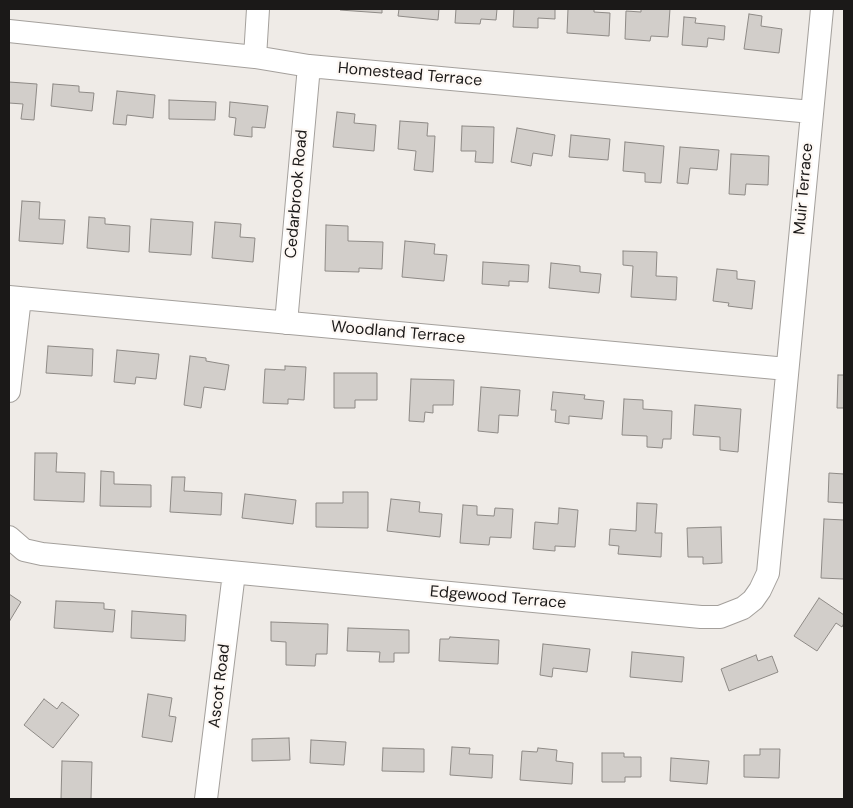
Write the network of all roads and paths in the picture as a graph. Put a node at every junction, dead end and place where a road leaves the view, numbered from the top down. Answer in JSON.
{"nodes":[{"id":1,"x":258,"y":9,"type":"edge"},
{"id":2,"x":822,"y":9,"type":"edge"},
{"id":3,"x":9,"y":31,"type":"edge"},
{"id":4,"x":255,"y":57,"type":"junction"},
{"id":5,"x":309,"y":66,"type":"junction"},
{"id":6,"x":812,"y":112,"type":"junction"},
{"id":7,"x":14,"y":297,"type":"edge"},
{"id":8,"x":286,"y":323,"type":"junction"},
{"id":9,"x":787,"y":369,"type":"junction"},
{"id":10,"x":9,"y":391,"type":"edge"},
{"id":11,"x":9,"y":537,"type":"edge"},
{"id":12,"x":234,"y":573,"type":"junction"},
{"id":13,"x":206,"y":799,"type":"edge"}],
"edges":[{"from":1,"to":4,"type":"street"},
{"from":2,"to":6,"type":"street","name":"Muir Terrace"},
{"from":3,"to":4,"type":"street","name":"Homestead Terrace"},
{"from":4,"to":5,"type":"street","name":"Homestead Terrace"},
{"from":5,"to":6,"type":"street","name":"Homestead Terrace"},
{"from":5,"to":8,"type":"street","name":"Cedarbrook Road"},
{"from":6,"to":9,"type":"street","name":"Muir Terrace"},
{"from":7,"to":8,"type":"street","name":"Woodland Terrace"},
{"from":7,"to":10,"type":"street"},
{"from":8,"to":9,"type":"street","name":"Woodland Terrace"},
{"from":9,"to":12,"type":"street","name":"Edgewood Terrace"},
{"from":11,"to":12,"type":"street","name":"Edgewood Terrace"},
{"from":12,"to":13,"type":"street","name":"Ascot Road"}]}
